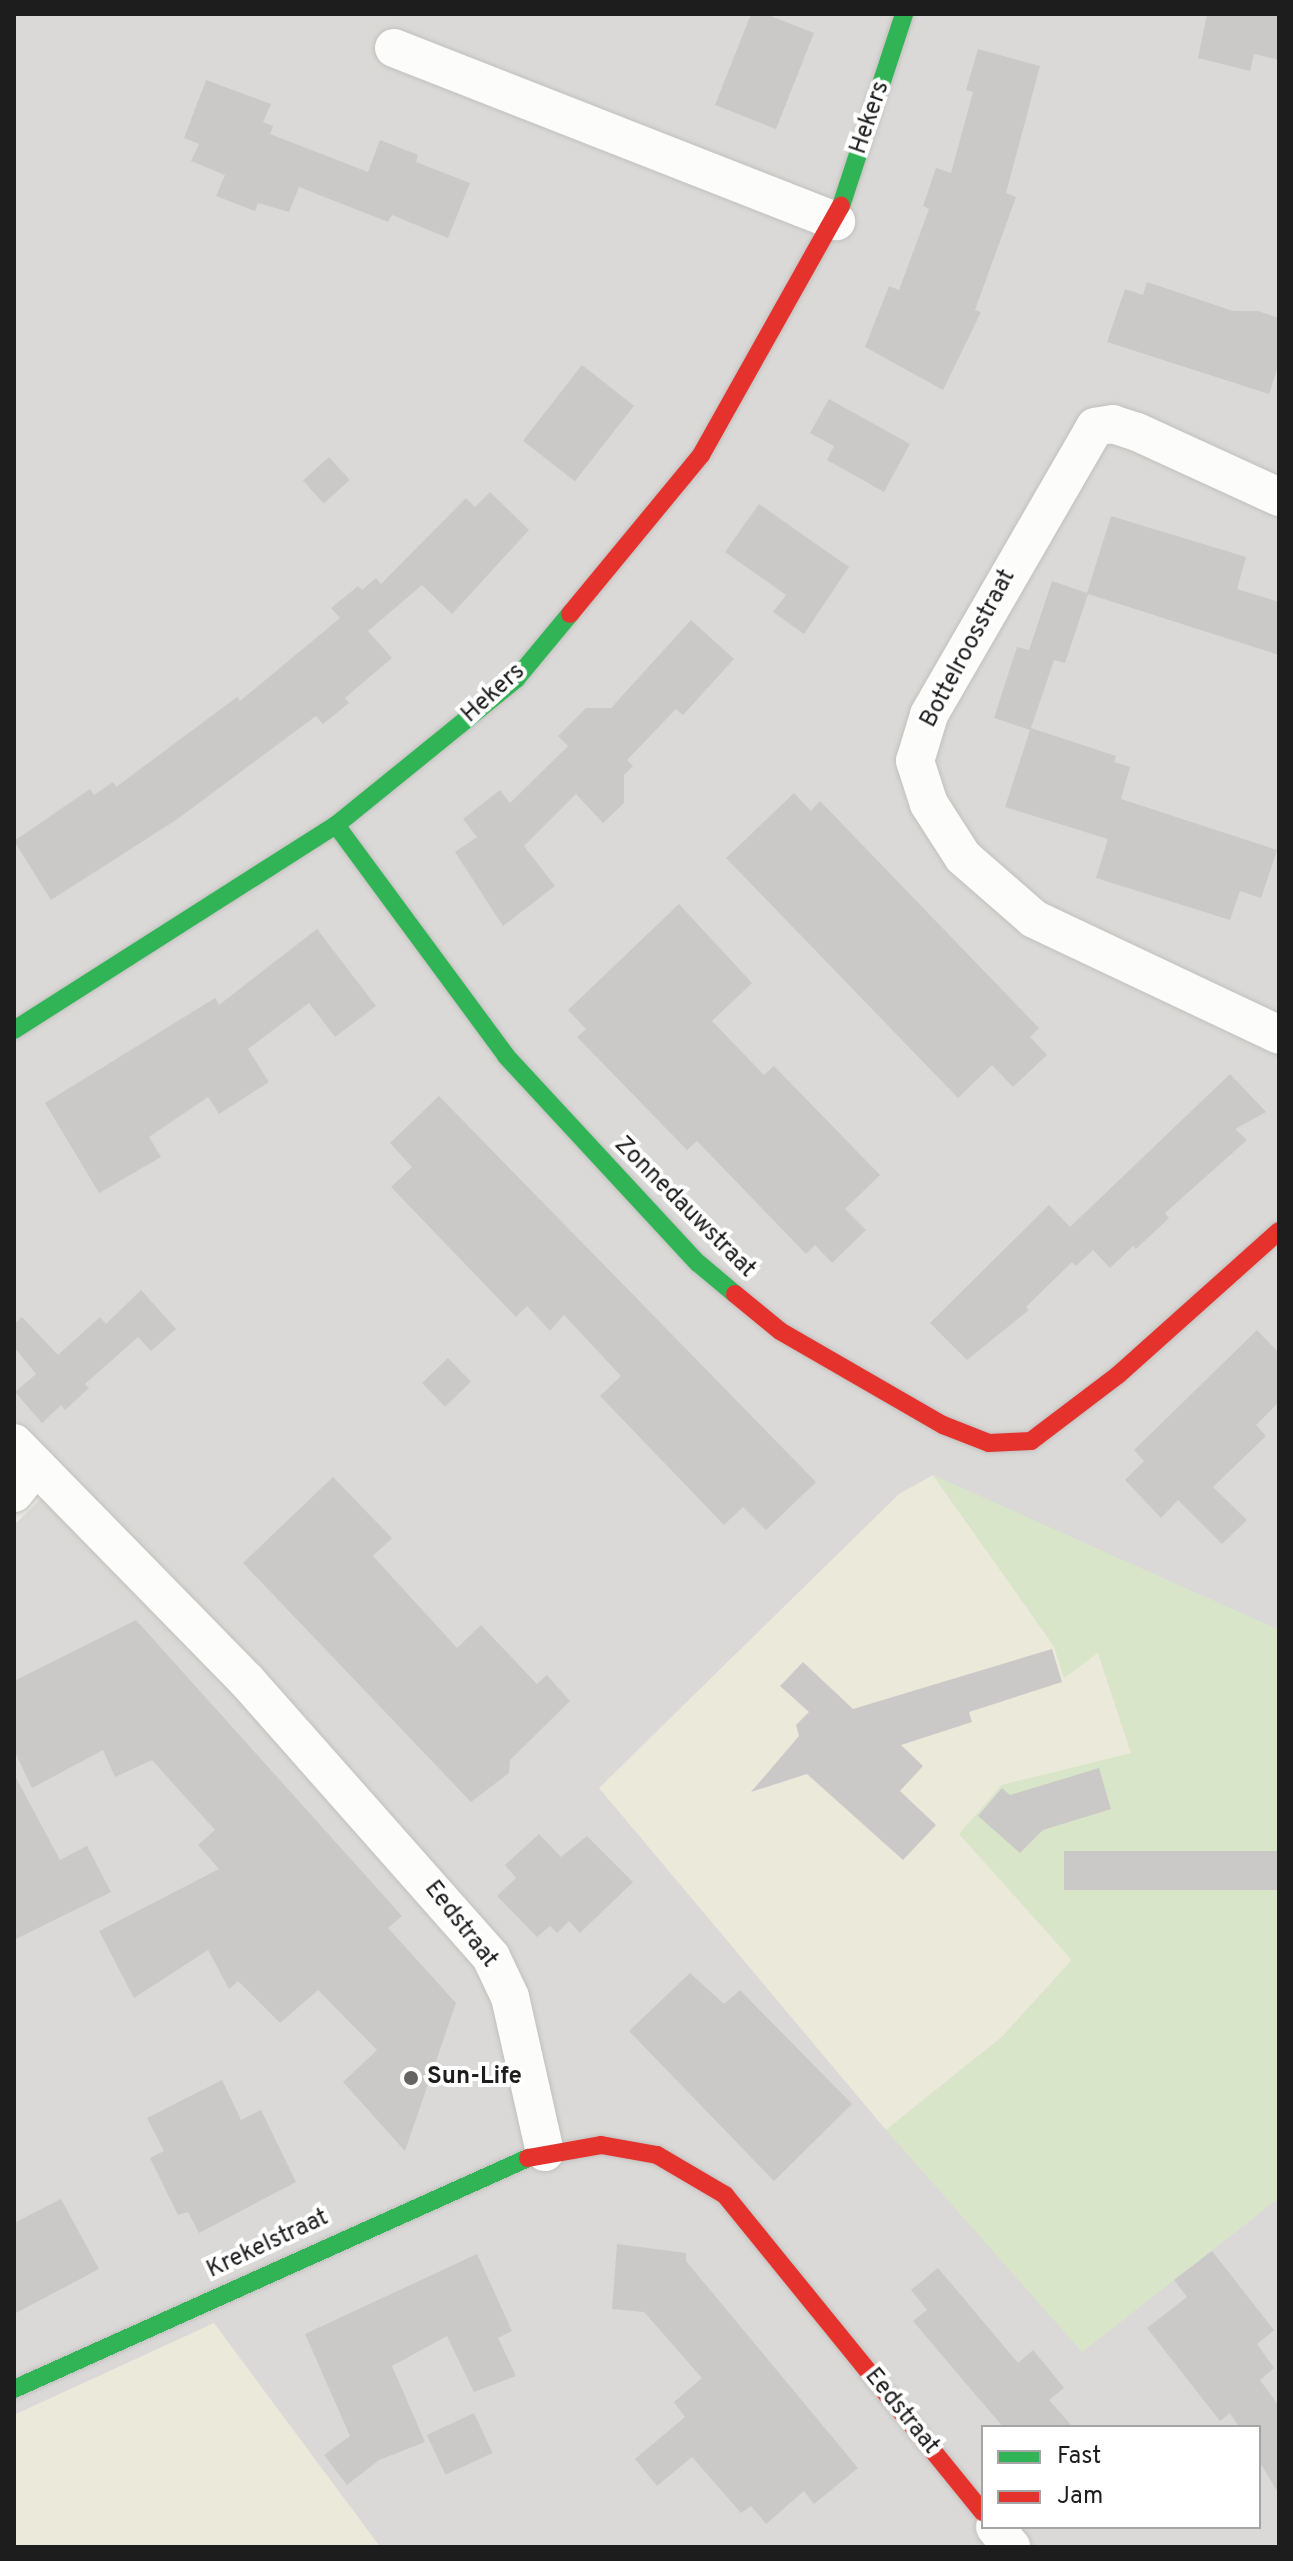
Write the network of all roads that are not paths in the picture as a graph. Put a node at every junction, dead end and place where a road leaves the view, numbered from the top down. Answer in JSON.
{"nodes":[{"id":1,"x":904,"y":14,"type":"edge"},
{"id":2,"x":394,"y":48,"type":"dead end"},
{"id":3,"x":836,"y":221,"type":"junction"},
{"id":4,"x":1279,"y":497,"type":"edge"},
{"id":5,"x":336,"y":825,"type":"junction"},
{"id":6,"x":14,"y":1030,"type":"edge"},
{"id":7,"x":1279,"y":1035,"type":"edge"},
{"id":8,"x":1277,"y":1238,"type":"edge"},
{"id":9,"x":21,"y":1467,"type":"edge"},
{"id":10,"x":545,"y":2152,"type":"junction"},
{"id":11,"x":14,"y":2389,"type":"edge"},
{"id":12,"x":981,"y":2511,"type":"edge"},
{"id":13,"x":997,"y":2529,"type":"edge"},
{"id":14,"x":1011,"y":2547,"type":"edge"}],
"edges":[{"from":1,"to":3,"type":"street","name":"Hekers"},
{"from":2,"to":3,"type":"street"},
{"from":3,"to":5,"type":"street","name":"Hekers"},
{"from":4,"to":7,"type":"street","name":"Bottelroosstraat"},
{"from":5,"to":6,"type":"street","name":"Hekers"},
{"from":5,"to":8,"type":"street","name":"Zonnedauwstraat"},
{"from":9,"to":10,"type":"street","name":"Eedstraat"},
{"from":10,"to":11,"type":"street","name":"Krekelstraat"},
{"from":10,"to":12,"type":"street","name":"Eedstraat"},
{"from":13,"to":14,"type":"street"}]}
